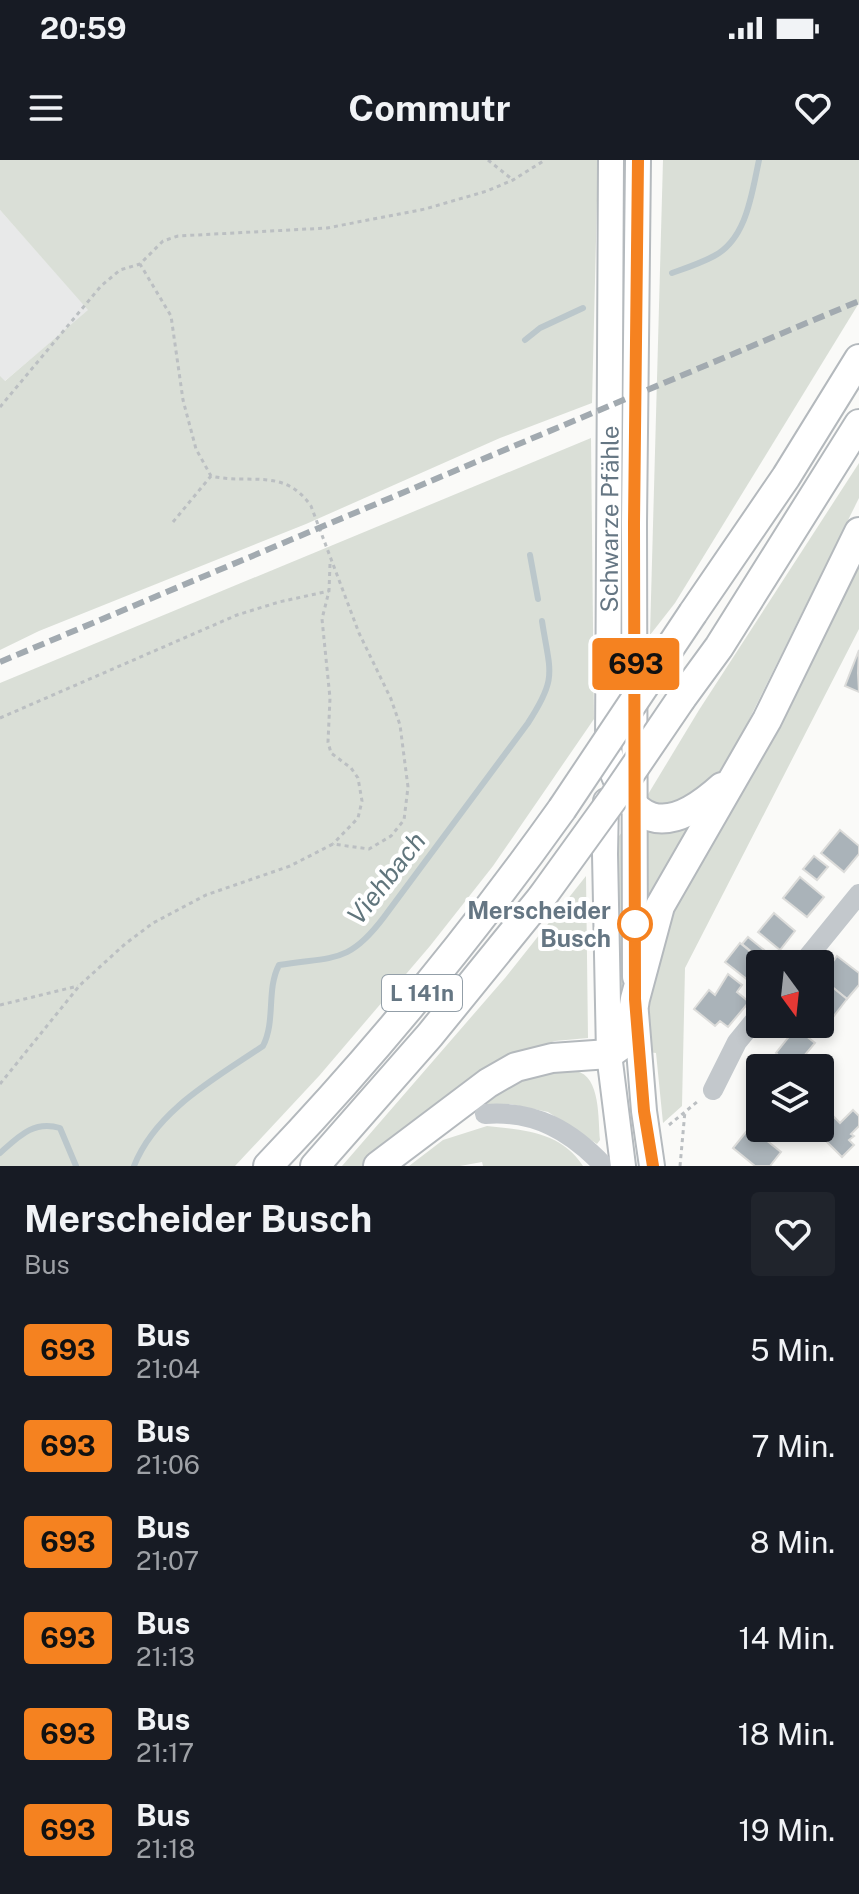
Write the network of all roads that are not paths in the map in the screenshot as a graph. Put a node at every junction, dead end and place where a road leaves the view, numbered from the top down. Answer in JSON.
{"nodes":[{"id":1,"x":611,"y":160,"type":"edge"},
{"id":2,"x":638,"y":160,"type":"edge"},
{"id":3,"x":859,"y":359,"type":"edge"},
{"id":4,"x":859,"y":424,"type":"edge"},
{"id":5,"x":859,"y":532,"type":"edge"},
{"id":6,"x":608,"y":754,"type":"junction"},
{"id":7,"x":737,"y":774,"type":"junction"},
{"id":8,"x":635,"y":808,"type":"junction"},
{"id":9,"x":859,"y":894,"type":"edge"},
{"id":10,"x":813,"y":950,"type":"edge"},
{"id":11,"x":635,"y":999,"type":"junction"},
{"id":12,"x":746,"y":1031,"type":"edge"},
{"id":13,"x":609,"y":1054,"type":"junction"},
{"id":14,"x":713,"y":1090,"type":"road end"},
{"id":15,"x":485,"y":1114,"type":"dead end"},
{"id":16,"x":268,"y":1166,"type":"edge"},
{"id":17,"x":315,"y":1166,"type":"edge"},
{"id":18,"x":378,"y":1166,"type":"edge"},
{"id":19,"x":604,"y":1166,"type":"edge"},
{"id":20,"x":623,"y":1166,"type":"edge"},
{"id":21,"x":652,"y":1166,"type":"edge"}],
"edges":[{"from":1,"to":6,"type":"main road","name":"Schwarze Pfähle"},
{"from":2,"to":8,"type":"main road","name":"Schwarze Pfähle"},
{"from":3,"to":16,"type":"highway","number":"L 141n","bridge":true},
{"from":4,"to":17,"type":"highway","number":"L 141n","bridge":true},
{"from":5,"to":7,"type":"highway"},
{"from":6,"to":8,"type":"highway"},
{"from":6,"to":13,"type":"main road","name":"Schwarze Pfähle"},
{"from":7,"to":8,"type":"highway"},
{"from":7,"to":11,"type":"highway"},
{"from":8,"to":11,"type":"main road","name":"Schwarze Pfähle"},
{"from":9,"to":10,"type":"street"},
{"from":11,"to":13,"type":"highway"},
{"from":11,"to":21,"type":"main road","name":"Schwarze Pfähle"},
{"from":12,"to":14,"type":"street"},
{"from":13,"to":18,"type":"highway"},
{"from":13,"to":20,"type":"main road","name":"Schwarze Pfähle"},
{"from":15,"to":19,"type":"street"}]}
